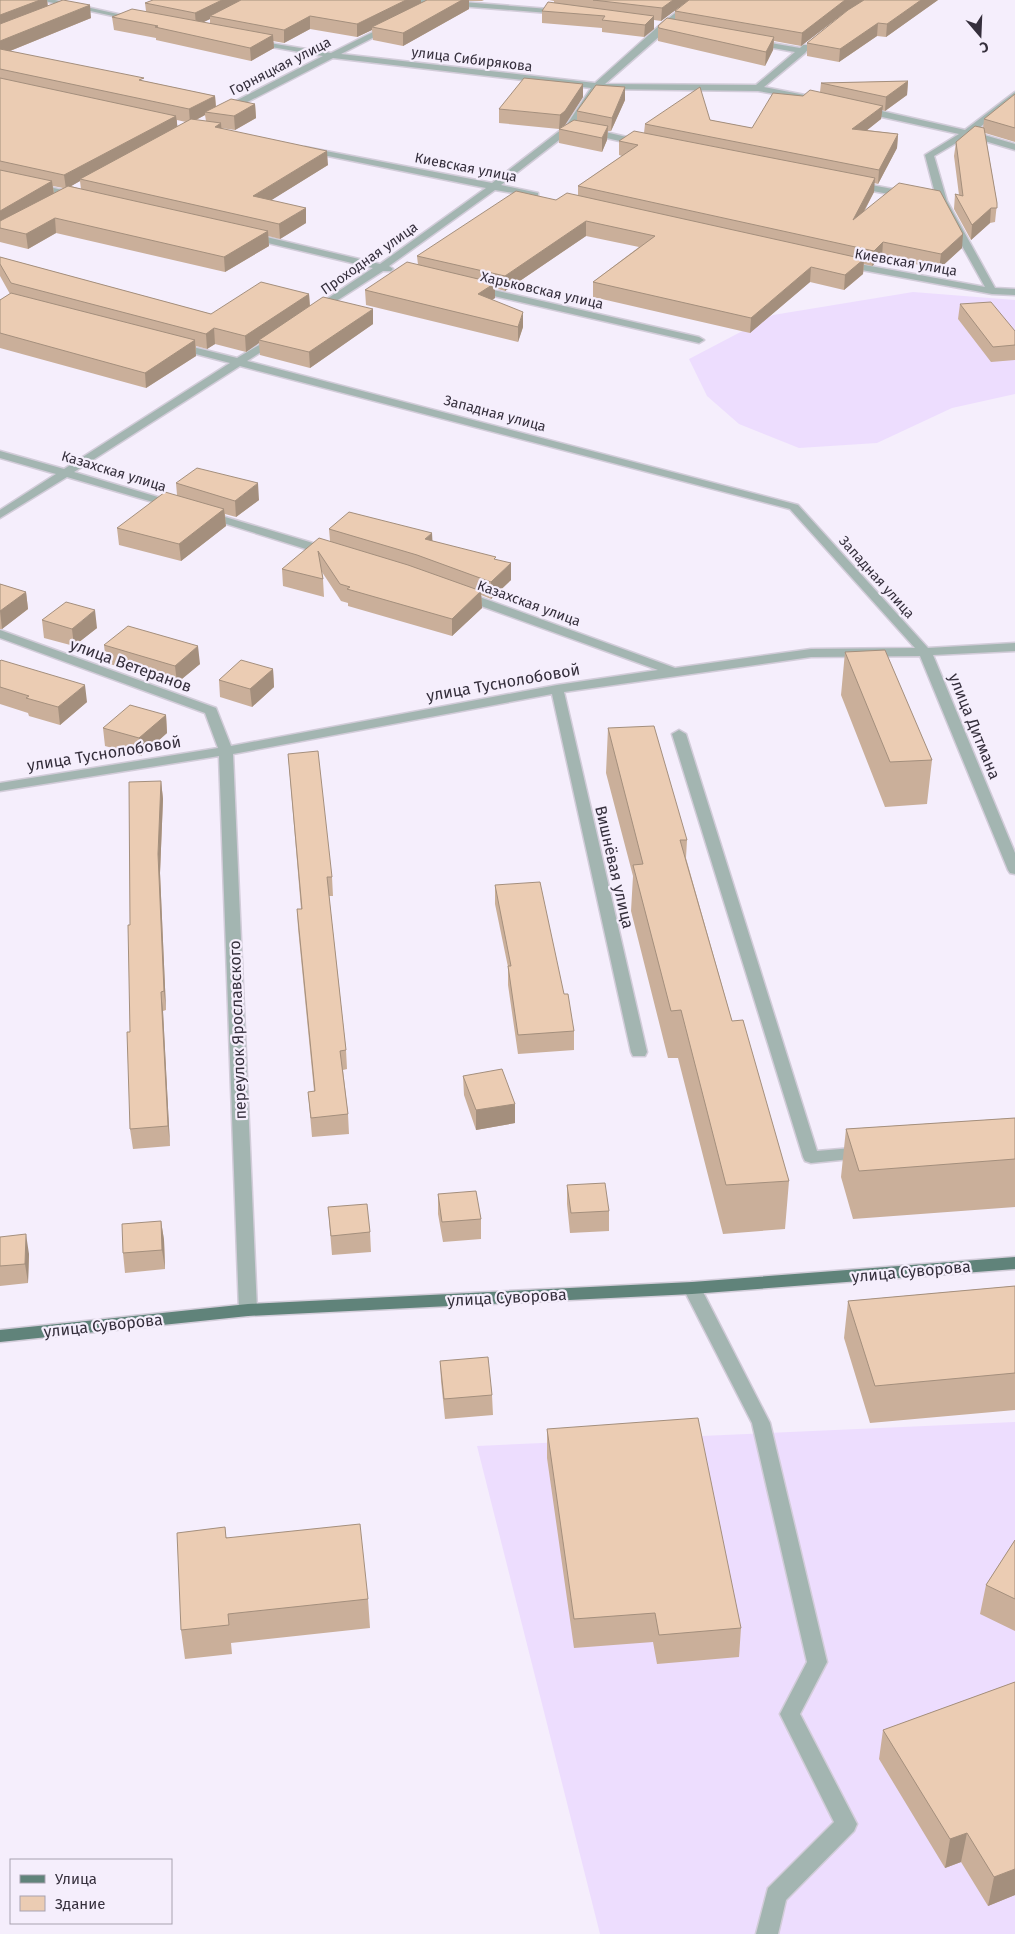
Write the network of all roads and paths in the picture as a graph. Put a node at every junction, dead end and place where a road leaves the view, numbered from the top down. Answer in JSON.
{"nodes":[{"id":1,"x":44,"y":0,"type":"edge"},
{"id":2,"x":84,"y":0,"type":"edge"},
{"id":3,"x":408,"y":0,"type":"edge"},
{"id":4,"x":696,"y":0,"type":"edge"},
{"id":5,"x":439,"y":1,"type":"edge"},
{"id":6,"x":71,"y":6,"type":"junction"},
{"id":7,"x":418,"y":12,"type":"edge"},
{"id":8,"x":53,"y":13,"type":"edge"},
{"id":9,"x":569,"y":14,"type":"edge"},
{"id":10,"x":401,"y":20,"type":"edge"},
{"id":11,"x":149,"y":22,"type":"edge"},
{"id":12,"x":245,"y":40,"type":"edge"},
{"id":13,"x":743,"y":40,"type":"edge"},
{"id":14,"x":815,"y":40,"type":"edge"},
{"id":15,"x":802,"y":51,"type":"junction"},
{"id":16,"x":330,"y":56,"type":"junction"},
{"id":17,"x":597,"y":86,"type":"junction"},
{"id":18,"x":758,"y":88,"type":"junction"},
{"id":19,"x":1015,"y":95,"type":"edge"},
{"id":20,"x":813,"y":100,"type":"edge"},
{"id":21,"x":851,"y":108,"type":"edge"},
{"id":22,"x":218,"y":114,"type":"edge"},
{"id":23,"x":570,"y":128,"type":"junction"},
{"id":24,"x":966,"y":133,"type":"junction"},
{"id":25,"x":648,"y":144,"type":"edge"},
{"id":26,"x":298,"y":147,"type":"edge"},
{"id":27,"x":1015,"y":147,"type":"edge"},
{"id":28,"x":0,"y":179,"type":"edge"},
{"id":29,"x":848,"y":184,"type":"edge"},
{"id":30,"x":84,"y":185,"type":"edge"},
{"id":31,"x":493,"y":187,"type":"junction"},
{"id":32,"x":63,"y":196,"type":"junction"},
{"id":33,"x":541,"y":197,"type":"edge"},
{"id":34,"x":86,"y":198,"type":"edge"},
{"id":35,"x":932,"y":199,"type":"junction"},
{"id":36,"x":239,"y":234,"type":"edge"},
{"id":37,"x":830,"y":261,"type":"edge"},
{"id":38,"x":382,"y":267,"type":"junction"},
{"id":39,"x":402,"y":272,"type":"edge"},
{"id":40,"x":469,"y":287,"type":"edge"},
{"id":41,"x":992,"y":291,"type":"junction"},
{"id":42,"x":1015,"y":292,"type":"edge"},
{"id":43,"x":311,"y":315,"type":"edge"},
{"id":44,"x":287,"y":331,"type":"edge"},
{"id":45,"x":699,"y":340,"type":"dead end"},
{"id":46,"x":163,"y":342,"type":"edge"},
{"id":47,"x":240,"y":362,"type":"junction"},
{"id":48,"x":0,"y":454,"type":"edge"},
{"id":49,"x":66,"y":472,"type":"junction"},
{"id":50,"x":0,"y":515,"type":"edge"},
{"id":51,"x":338,"y":554,"type":"edge"},
{"id":52,"x":450,"y":590,"type":"edge"},
{"id":53,"x":0,"y":634,"type":"edge"},
{"id":54,"x":1015,"y":647,"type":"edge"},
{"id":55,"x":925,"y":652,"type":"junction"},
{"id":56,"x":673,"y":672,"type":"junction"},
{"id":57,"x":557,"y":690,"type":"junction"},
{"id":58,"x":679,"y":734,"type":"dead end"},
{"id":59,"x":226,"y":751,"type":"junction"},
{"id":60,"x":0,"y":787,"type":"edge"},
{"id":61,"x":1015,"y":870,"type":"edge"},
{"id":62,"x":639,"y":1052,"type":"dead end"},
{"id":63,"x":879,"y":1152,"type":"edge"},
{"id":64,"x":1015,"y":1263,"type":"edge"},
{"id":65,"x":692,"y":1288,"type":"junction"},
{"id":66,"x":248,"y":1310,"type":"junction"},
{"id":67,"x":0,"y":1336,"type":"edge"},
{"id":68,"x":767,"y":1934,"type":"edge"}],
"edges":[{"from":1,"to":6,"type":"street"},
{"from":2,"to":6,"type":"street"},
{"from":3,"to":5,"type":"street"},
{"from":4,"to":17,"type":"street","name":"Проходная улица"},
{"from":5,"to":7,"type":"street"},
{"from":5,"to":9,"type":"street"},
{"from":6,"to":8,"type":"street"},
{"from":6,"to":11,"type":"street"},
{"from":10,"to":16,"type":"street","name":"Горняцкая улица"},
{"from":12,"to":16,"type":"street","name":"улица Сибирякова"},
{"from":13,"to":15,"type":"street"},
{"from":14,"to":15,"type":"street"},
{"from":15,"to":18,"type":"street"},
{"from":16,"to":17,"type":"street","name":"улица Сибирякова"},
{"from":16,"to":22,"type":"street","name":"Горняцкая улица"},
{"from":17,"to":18,"type":"street","name":"улица Сибирякова"},
{"from":17,"to":23,"type":"street","name":"Проходная улица"},
{"from":18,"to":20,"type":"street","name":"улица Сибирякова"},
{"from":19,"to":24,"type":"street"},
{"from":21,"to":24,"type":"street"},
{"from":23,"to":25,"type":"street"},
{"from":23,"to":31,"type":"street","name":"Проходная улица"},
{"from":24,"to":27,"type":"street"},
{"from":24,"to":35,"type":"street"},
{"from":26,"to":31,"type":"street","name":"Киевская улица"},
{"from":28,"to":32,"type":"street"},
{"from":29,"to":35,"type":"street"},
{"from":30,"to":32,"type":"street"},
{"from":31,"to":33,"type":"street","name":"Киевская улица"},
{"from":31,"to":38,"type":"street","name":"Проходная улица"},
{"from":32,"to":34,"type":"street"},
{"from":35,"to":41,"type":"street"},
{"from":36,"to":38,"type":"street"},
{"from":37,"to":41,"type":"street","name":"Киевская улица"},
{"from":38,"to":39,"type":"street"},
{"from":38,"to":43,"type":"street","name":"Проходная улица"},
{"from":40,"to":45,"type":"street","name":"Харьковская улица"},
{"from":41,"to":42,"type":"street","name":"Киевская улица"},
{"from":44,"to":47,"type":"street"},
{"from":46,"to":47,"type":"street","name":"Западная улица"},
{"from":47,"to":49,"type":"street"},
{"from":47,"to":55,"type":"street","name":"Западная улица"},
{"from":48,"to":49,"type":"street","name":"Казахская улица"},
{"from":49,"to":50,"type":"street"},
{"from":49,"to":51,"type":"street","name":"Казахская улица"},
{"from":52,"to":56,"type":"street","name":"Казахская улица"},
{"from":53,"to":59,"type":"street","name":"улица Ветеранов"},
{"from":54,"to":55,"type":"street","name":"улица Туснолобовой"},
{"from":55,"to":56,"type":"street","name":"улица Туснолобовой"},
{"from":55,"to":61,"type":"street","name":"улица Дитмана"},
{"from":56,"to":57,"type":"street","name":"улица Туснолобовой"},
{"from":57,"to":59,"type":"street","name":"улица Туснолобовой"},
{"from":57,"to":62,"type":"street","name":"Вишнёвая улица"},
{"from":58,"to":63,"type":"street"},
{"from":59,"to":60,"type":"street","name":"улица Туснолобовой"},
{"from":59,"to":66,"type":"street","name":"переулок Ярославского"},
{"from":64,"to":65,"type":"main road","name":"улица Суворова"},
{"from":65,"to":66,"type":"main road","name":"улица Суворова"},
{"from":65,"to":68,"type":"street"},
{"from":66,"to":67,"type":"main road","name":"улица Суворова"}]}
